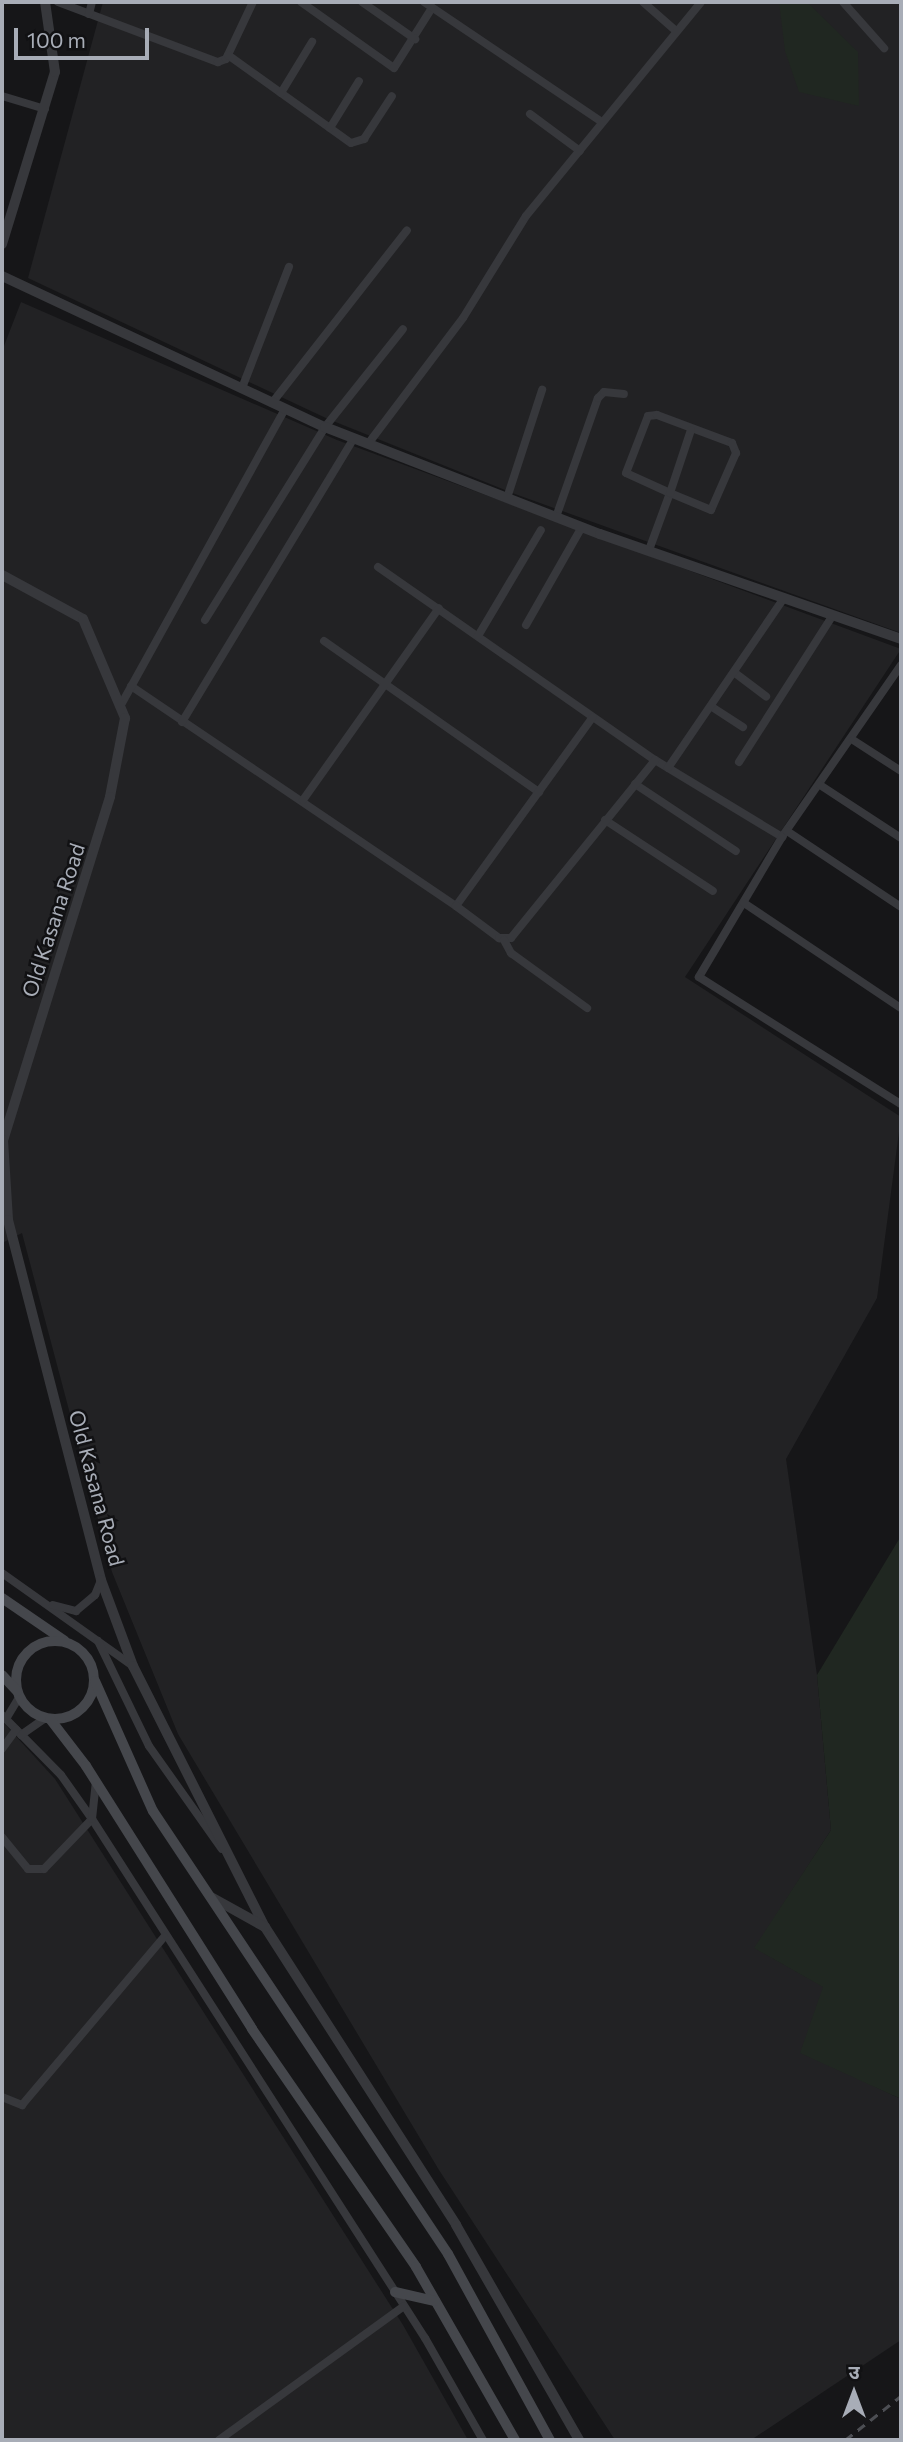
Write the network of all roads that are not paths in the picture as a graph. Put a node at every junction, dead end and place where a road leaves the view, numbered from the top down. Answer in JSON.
{"nodes":[{"id":1,"x":45,"y":2,"type":"edge"},
{"id":2,"x":58,"y":2,"type":"edge"},
{"id":3,"x":92,"y":2,"type":"edge"},
{"id":4,"x":253,"y":2,"type":"edge"},
{"id":5,"x":301,"y":2,"type":"edge"},
{"id":6,"x":362,"y":2,"type":"edge"},
{"id":7,"x":424,"y":2,"type":"edge"},
{"id":8,"x":643,"y":2,"type":"edge"},
{"id":9,"x":701,"y":2,"type":"edge"},
{"id":10,"x":844,"y":2,"type":"edge"},
{"id":11,"x":432,"y":8,"type":"junction"},
{"id":12,"x":89,"y":14,"type":"junction"},
{"id":13,"x":676,"y":31,"type":"junction"},
{"id":14,"x":415,"y":38,"type":"junction"},
{"id":15,"x":312,"y":42,"type":"dead end"},
{"id":16,"x":884,"y":48,"type":"dead end"},
{"id":17,"x":228,"y":55,"type":"junction"},
{"id":18,"x":359,"y":81,"type":"dead end"},
{"id":19,"x":281,"y":93,"type":"junction"},
{"id":20,"x":2,"y":96,"type":"edge"},
{"id":21,"x":392,"y":96,"type":"dead end"},
{"id":22,"x":45,"y":109,"type":"junction"},
{"id":23,"x":530,"y":114,"type":"dead end"},
{"id":24,"x":602,"y":122,"type":"junction"},
{"id":25,"x":330,"y":128,"type":"junction"},
{"id":26,"x":580,"y":151,"type":"junction"},
{"id":27,"x":407,"y":230,"type":"dead end"},
{"id":28,"x":2,"y":244,"type":"edge"},
{"id":29,"x":289,"y":267,"type":"dead end"},
{"id":30,"x":2,"y":276,"type":"edge"},
{"id":31,"x":402,"y":329,"type":"dead end"},
{"id":32,"x":242,"y":388,"type":"junction"},
{"id":33,"x":542,"y":390,"type":"dead end"},
{"id":34,"x":624,"y":394,"type":"dead end"},
{"id":35,"x":272,"y":403,"type":"junction"},
{"id":36,"x":285,"y":409,"type":"junction"},
{"id":37,"x":326,"y":427,"type":"junction"},
{"id":38,"x":691,"y":429,"type":"junction"},
{"id":39,"x":354,"y":438,"type":"junction"},
{"id":40,"x":368,"y":444,"type":"junction"},
{"id":41,"x":670,"y":493,"type":"junction"},
{"id":42,"x":507,"y":498,"type":"junction"},
{"id":43,"x":556,"y":517,"type":"junction"},
{"id":44,"x":582,"y":527,"type":"junction"},
{"id":45,"x":541,"y":530,"type":"dead end"},
{"id":46,"x":649,"y":550,"type":"junction"},
{"id":47,"x":379,"y":567,"type":"dead end"},
{"id":48,"x":2,"y":575,"type":"edge"},
{"id":49,"x":784,"y":598,"type":"junction"},
{"id":50,"x":439,"y":608,"type":"junction"},
{"id":51,"x":833,"y":615,"type":"junction"},
{"id":52,"x":205,"y":620,"type":"dead end"},
{"id":53,"x":526,"y":625,"type":"dead end"},
{"id":54,"x":478,"y":636,"type":"junction"},
{"id":55,"x":901,"y":639,"type":"edge"},
{"id":56,"x":324,"y":641,"type":"dead end"},
{"id":57,"x":901,"y":666,"type":"edge"},
{"id":58,"x":735,"y":673,"type":"junction"},
{"id":59,"x":387,"y":682,"type":"junction"},
{"id":60,"x":131,"y":686,"type":"junction"},
{"id":61,"x":766,"y":696,"type":"dead end"},
{"id":62,"x":122,"y":703,"type":"junction"},
{"id":63,"x":712,"y":707,"type":"junction"},
{"id":64,"x":593,"y":717,"type":"junction"},
{"id":65,"x":182,"y":722,"type":"junction"},
{"id":66,"x":743,"y":727,"type":"dead end"},
{"id":67,"x":853,"y":740,"type":"junction"},
{"id":68,"x":655,"y":760,"type":"junction"},
{"id":69,"x":739,"y":762,"type":"dead end"},
{"id":70,"x":668,"y":768,"type":"junction"},
{"id":71,"x":901,"y":771,"type":"edge"},
{"id":72,"x":635,"y":784,"type":"junction"},
{"id":73,"x":820,"y":785,"type":"junction"},
{"id":74,"x":539,"y":792,"type":"junction"},
{"id":75,"x":303,"y":800,"type":"junction"},
{"id":76,"x":606,"y":820,"type":"junction"},
{"id":77,"x":784,"y":834,"type":"junction"},
{"id":78,"x":901,"y":838,"type":"edge"},
{"id":79,"x":736,"y":851,"type":"dead end"},
{"id":80,"x":713,"y":891,"type":"dead end"},
{"id":81,"x":744,"y":903,"type":"junction"},
{"id":82,"x":456,"y":906,"type":"junction"},
{"id":83,"x":901,"y":907,"type":"edge"},
{"id":84,"x":504,"y":940,"type":"junction"},
{"id":85,"x":587,"y":1008,"type":"dead end"},
{"id":86,"x":901,"y":1008,"type":"edge"},
{"id":87,"x":901,"y":1104,"type":"edge"},
{"id":88,"x":2,"y":1573,"type":"edge"},
{"id":89,"x":101,"y":1580,"type":"junction"},
{"id":90,"x":2,"y":1598,"type":"edge"},
{"id":91,"x":43,"y":1602,"type":"junction"},
{"id":92,"x":65,"y":1641,"type":"junction"},
{"id":93,"x":98,"y":1642,"type":"junction"},
{"id":94,"x":134,"y":1666,"type":"junction"},
{"id":95,"x":2,"y":1675,"type":"edge"},
{"id":96,"x":95,"y":1681,"type":"junction"},
{"id":97,"x":18,"y":1694,"type":"junction"},
{"id":98,"x":4,"y":1717,"type":"edge"},
{"id":99,"x":47,"y":1718,"type":"junction"},
{"id":100,"x":19,"y":1732,"type":"junction"},
{"id":101,"x":2,"y":1749,"type":"edge"},
{"id":102,"x":96,"y":1781,"type":"junction"},
{"id":103,"x":92,"y":1819,"type":"junction"},
{"id":104,"x":2,"y":1837,"type":"edge"},
{"id":105,"x":222,"y":1849,"type":"junction"},
{"id":106,"x":208,"y":1895,"type":"junction"},
{"id":107,"x":265,"y":1927,"type":"junction"},
{"id":108,"x":164,"y":1937,"type":"junction"},
{"id":109,"x":2,"y":2097,"type":"edge"},
{"id":110,"x":395,"y":2292,"type":"junction"},
{"id":111,"x":435,"y":2301,"type":"junction"},
{"id":112,"x":404,"y":2306,"type":"junction"},
{"id":113,"x":219,"y":2440,"type":"edge"},
{"id":114,"x":482,"y":2440,"type":"edge"},
{"id":115,"x":515,"y":2440,"type":"edge"},
{"id":116,"x":550,"y":2440,"type":"edge"},
{"id":117,"x":579,"y":2440,"type":"edge"}],
"edges":[{"from":1,"to":22,"type":"street"},
{"from":2,"to":12,"type":"street"},
{"from":3,"to":12,"type":"street"},
{"from":4,"to":17,"type":"street"},
{"from":5,"to":14,"type":"street"},
{"from":6,"to":14,"type":"street"},
{"from":7,"to":11,"type":"street"},
{"from":8,"to":13,"type":"street"},
{"from":9,"to":13,"type":"street"},
{"from":10,"to":16,"type":"street"},
{"from":11,"to":14,"type":"street"},
{"from":11,"to":24,"type":"street"},
{"from":12,"to":17,"type":"street"},
{"from":13,"to":24,"type":"street"},
{"from":15,"to":19,"type":"street"},
{"from":17,"to":19,"type":"street"},
{"from":18,"to":25,"type":"street"},
{"from":19,"to":25,"type":"street"},
{"from":20,"to":22,"type":"street"},
{"from":21,"to":25,"type":"street"},
{"from":22,"to":28,"type":"street"},
{"from":23,"to":26,"type":"street"},
{"from":24,"to":26,"type":"street"},
{"from":26,"to":40,"type":"street"},
{"from":27,"to":35,"type":"street"},
{"from":29,"to":32,"type":"street"},
{"from":30,"to":32,"type":"street"},
{"from":31,"to":37,"type":"street"},
{"from":32,"to":35,"type":"street"},
{"from":33,"to":42,"type":"street"},
{"from":34,"to":43,"type":"street"},
{"from":35,"to":36,"type":"street"},
{"from":36,"to":37,"type":"street"},
{"from":36,"to":60,"type":"street"},
{"from":37,"to":39,"type":"street"},
{"from":37,"to":52,"type":"street"},
{"from":38,"to":41,"type":"street"},
{"from":38,"to":41,"type":"street"},
{"from":38,"to":41,"type":"street"},
{"from":39,"to":40,"type":"street"},
{"from":39,"to":65,"type":"street"},
{"from":40,"to":42,"type":"street"},
{"from":41,"to":46,"type":"street"},
{"from":42,"to":43,"type":"street"},
{"from":43,"to":44,"type":"street"},
{"from":44,"to":46,"type":"street"},
{"from":44,"to":53,"type":"street"},
{"from":45,"to":54,"type":"street"},
{"from":46,"to":49,"type":"street"},
{"from":47,"to":50,"type":"street"},
{"from":48,"to":62,"type":"street","name":"Old Kasana Road"},
{"from":49,"to":51,"type":"street"},
{"from":49,"to":58,"type":"street"},
{"from":50,"to":54,"type":"street"},
{"from":50,"to":59,"type":"street"},
{"from":51,"to":55,"type":"street"},
{"from":51,"to":69,"type":"street"},
{"from":54,"to":64,"type":"street"},
{"from":56,"to":59,"type":"street"},
{"from":57,"to":67,"type":"street"},
{"from":58,"to":61,"type":"street"},
{"from":58,"to":63,"type":"street"},
{"from":59,"to":74,"type":"street"},
{"from":59,"to":75,"type":"street"},
{"from":60,"to":62,"type":"street"},
{"from":60,"to":65,"type":"street"},
{"from":62,"to":89,"type":"street","name":"Old Kasana Road"},
{"from":63,"to":66,"type":"street"},
{"from":63,"to":70,"type":"street"},
{"from":64,"to":68,"type":"street"},
{"from":64,"to":74,"type":"street"},
{"from":65,"to":75,"type":"street"},
{"from":67,"to":71,"type":"street"},
{"from":67,"to":73,"type":"street"},
{"from":68,"to":70,"type":"street"},
{"from":68,"to":72,"type":"street"},
{"from":70,"to":77,"type":"street"},
{"from":72,"to":76,"type":"street"},
{"from":72,"to":79,"type":"street"},
{"from":73,"to":77,"type":"street"},
{"from":73,"to":78,"type":"street"},
{"from":74,"to":82,"type":"street"},
{"from":75,"to":82,"type":"street"},
{"from":76,"to":80,"type":"street"},
{"from":76,"to":84,"type":"street"},
{"from":77,"to":81,"type":"street"},
{"from":77,"to":83,"type":"street"},
{"from":81,"to":86,"type":"street"},
{"from":81,"to":87,"type":"street"},
{"from":82,"to":84,"type":"street"},
{"from":84,"to":85,"type":"street"},
{"from":88,"to":91,"type":"street"},
{"from":89,"to":91,"type":"street"},
{"from":89,"to":94,"type":"street","name":"Old Kasana Road"},
{"from":90,"to":92,"type":"main road"},
{"from":91,"to":93,"type":"street"},
{"from":92,"to":96,"type":"main road"},
{"from":92,"to":97,"type":"main road"},
{"from":93,"to":94,"type":"street"},
{"from":93,"to":105,"type":"street"},
{"from":94,"to":105,"type":"street","name":"Old Kasana Road"},
{"from":95,"to":97,"type":"main road"},
{"from":96,"to":99,"type":"main road"},
{"from":96,"to":106,"type":"main road"},
{"from":97,"to":98,"type":"street"},
{"from":97,"to":99,"type":"main road"},
{"from":98,"to":100,"type":"street"},
{"from":99,"to":100,"type":"street"},
{"from":99,"to":102,"type":"main road"},
{"from":100,"to":101,"type":"street"},
{"from":100,"to":103,"type":"street"},
{"from":102,"to":103,"type":"street"},
{"from":102,"to":111,"type":"main road"},
{"from":103,"to":104,"type":"street"},
{"from":103,"to":108,"type":"street"},
{"from":105,"to":107,"type":"street","name":"Old Kasana Road"},
{"from":106,"to":107,"type":"street"},
{"from":106,"to":116,"type":"main road"},
{"from":107,"to":117,"type":"street","name":"Old Kasana Road"},
{"from":108,"to":109,"type":"street"},
{"from":108,"to":110,"type":"street"},
{"from":110,"to":111,"type":"main road"},
{"from":110,"to":112,"type":"street"},
{"from":111,"to":115,"type":"main road"},
{"from":112,"to":113,"type":"street"},
{"from":112,"to":114,"type":"street"}]}
